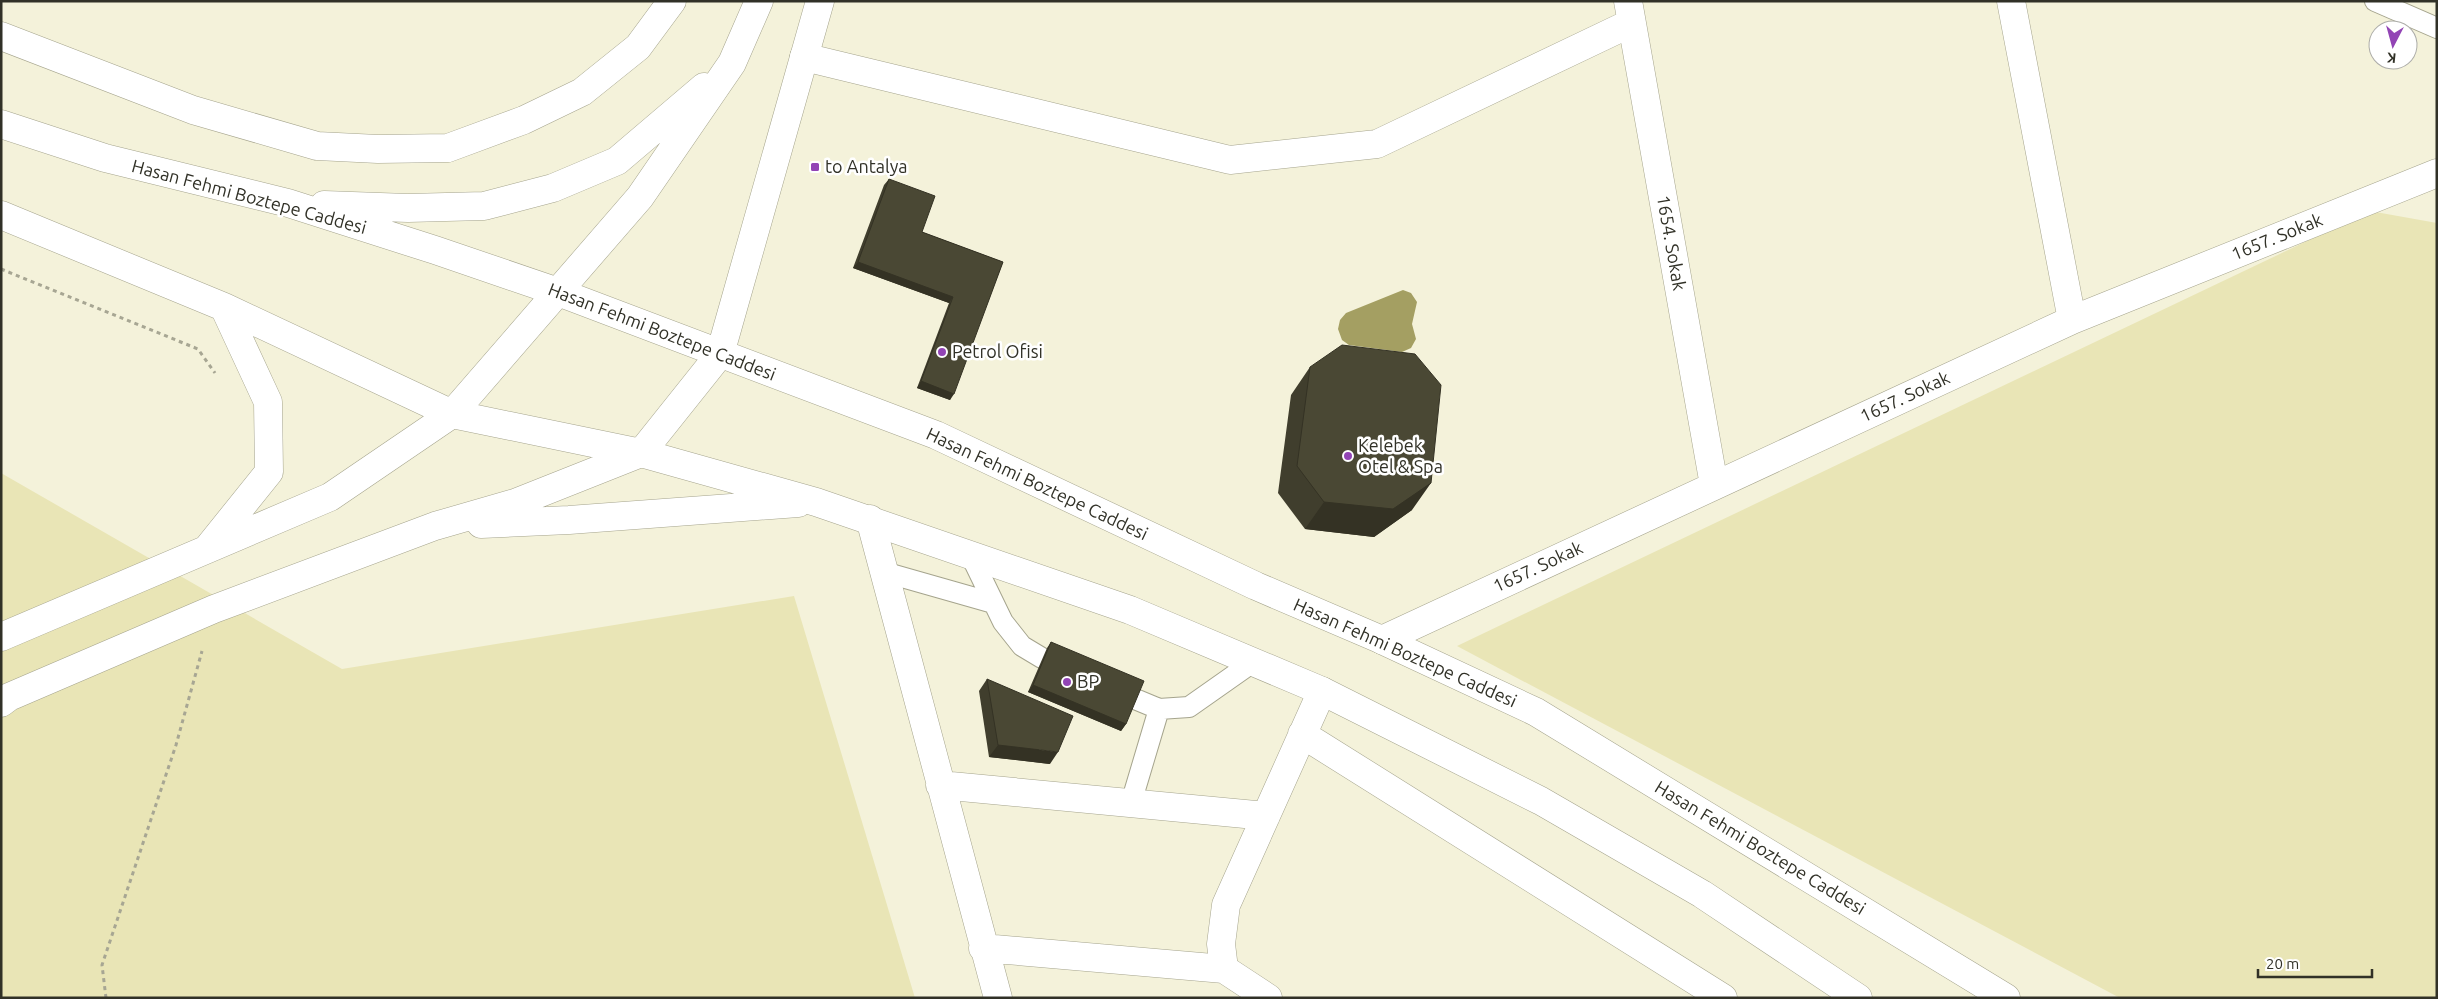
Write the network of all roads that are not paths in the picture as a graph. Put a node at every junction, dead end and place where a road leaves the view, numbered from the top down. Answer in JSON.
{"nodes":[{"id":1,"x":672,"y":1,"type":"edge"},
{"id":2,"x":759,"y":1,"type":"edge"},
{"id":3,"x":820,"y":1,"type":"edge"},
{"id":4,"x":2011,"y":1,"type":"edge"},
{"id":5,"x":2375,"y":1,"type":"edge"},
{"id":6,"x":1630,"y":12,"type":"edge"},
{"id":7,"x":2437,"y":28,"type":"edge"},
{"id":8,"x":1,"y":36,"type":"edge"},
{"id":9,"x":804,"y":57,"type":"junction"},
{"id":10,"x":732,"y":63,"type":"junction"},
{"id":11,"x":1,"y":124,"type":"edge"},
{"id":12,"x":2437,"y":173,"type":"edge"},
{"id":13,"x":288,"y":203,"type":"junction"},
{"id":14,"x":1,"y":215,"type":"edge"},
{"id":15,"x":558,"y":292,"type":"junction"},
{"id":16,"x":224,"y":307,"type":"junction"},
{"id":17,"x":2072,"y":320,"type":"junction"},
{"id":18,"x":720,"y":354,"type":"junction"},
{"id":19,"x":452,"y":414,"type":"junction"},
{"id":20,"x":641,"y":453,"type":"junction"},
{"id":21,"x":1714,"y":485,"type":"junction"},
{"id":22,"x":816,"y":502,"type":"junction"},
{"id":23,"x":870,"y":519,"type":"junction"},
{"id":24,"x":435,"y":526,"type":"junction"},
{"id":25,"x":204,"y":552,"type":"junction"},
{"id":26,"x":970,"y":554,"type":"junction"},
{"id":27,"x":884,"y":572,"type":"junction"},
{"id":28,"x":993,"y":603,"type":"junction"},
{"id":29,"x":1,"y":637,"type":"edge"},
{"id":30,"x":1382,"y":640,"type":"junction"},
{"id":31,"x":1042,"y":658,"type":"edge"},
{"id":32,"x":1253,"y":662,"type":"junction"},
{"id":33,"x":1322,"y":691,"type":"junction"},
{"id":34,"x":1135,"y":699,"type":"edge"},
{"id":35,"x":1,"y":703,"type":"edge"},
{"id":36,"x":1159,"y":709,"type":"junction"},
{"id":37,"x":1302,"y":734,"type":"junction"},
{"id":38,"x":940,"y":785,"type":"junction"},
{"id":39,"x":1131,"y":803,"type":"junction"},
{"id":40,"x":1266,"y":816,"type":"junction"},
{"id":41,"x":983,"y":948,"type":"junction"},
{"id":42,"x":1224,"y":969,"type":"junction"},
{"id":43,"x":998,"y":998,"type":"edge"},
{"id":44,"x":1268,"y":998,"type":"edge"},
{"id":45,"x":1723,"y":998,"type":"edge"},
{"id":46,"x":1858,"y":998,"type":"edge"},
{"id":47,"x":2006,"y":998,"type":"edge"}],
"edges":[{"from":1,"to":8,"type":"street"},
{"from":2,"to":10,"type":"street"},
{"from":3,"to":9,"type":"street"},
{"from":4,"to":17,"type":"street"},
{"from":5,"to":7,"type":"lane"},
{"from":6,"to":9,"type":"street"},
{"from":6,"to":21,"type":"street","name":"1654. Sokak"},
{"from":9,"to":18,"type":"street"},
{"from":10,"to":13,"type":"street"},
{"from":10,"to":15,"type":"street"},
{"from":11,"to":13,"type":"street","name":"Hasan Fehmi Boztepe Caddesi"},
{"from":12,"to":17,"type":"street","name":"1657. Sokak"},
{"from":13,"to":15,"type":"street","name":"Hasan Fehmi Boztepe Caddesi"},
{"from":14,"to":16,"type":"street"},
{"from":15,"to":18,"type":"street","name":"Hasan Fehmi Boztepe Caddesi"},
{"from":15,"to":19,"type":"street"},
{"from":16,"to":19,"type":"street"},
{"from":16,"to":25,"type":"street"},
{"from":17,"to":21,"type":"street","name":"1657. Sokak"},
{"from":18,"to":20,"type":"street"},
{"from":18,"to":30,"type":"street","name":"Hasan Fehmi Boztepe Caddesi"},
{"from":19,"to":20,"type":"street"},
{"from":19,"to":25,"type":"street"},
{"from":20,"to":22,"type":"street"},
{"from":20,"to":24,"type":"street"},
{"from":21,"to":30,"type":"street","name":"1657. Sokak"},
{"from":22,"to":23,"type":"street"},
{"from":22,"to":24,"type":"street"},
{"from":23,"to":26,"type":"street"},
{"from":23,"to":27,"type":"street"},
{"from":24,"to":35,"type":"street"},
{"from":25,"to":29,"type":"street"},
{"from":26,"to":28,"type":"lane"},
{"from":26,"to":32,"type":"street"},
{"from":27,"to":28,"type":"lane"},
{"from":27,"to":38,"type":"street"},
{"from":28,"to":31,"type":"lane"},
{"from":30,"to":47,"type":"street","name":"Hasan Fehmi Boztepe Caddesi"},
{"from":32,"to":33,"type":"street"},
{"from":32,"to":36,"type":"lane"},
{"from":33,"to":37,"type":"street"},
{"from":33,"to":46,"type":"street"},
{"from":34,"to":36,"type":"lane"},
{"from":36,"to":39,"type":"lane"},
{"from":37,"to":40,"type":"street"},
{"from":37,"to":45,"type":"street"},
{"from":38,"to":39,"type":"street"},
{"from":38,"to":41,"type":"street"},
{"from":39,"to":40,"type":"street"},
{"from":40,"to":42,"type":"street"},
{"from":41,"to":42,"type":"street"},
{"from":41,"to":43,"type":"street"},
{"from":42,"to":44,"type":"street"}]}
